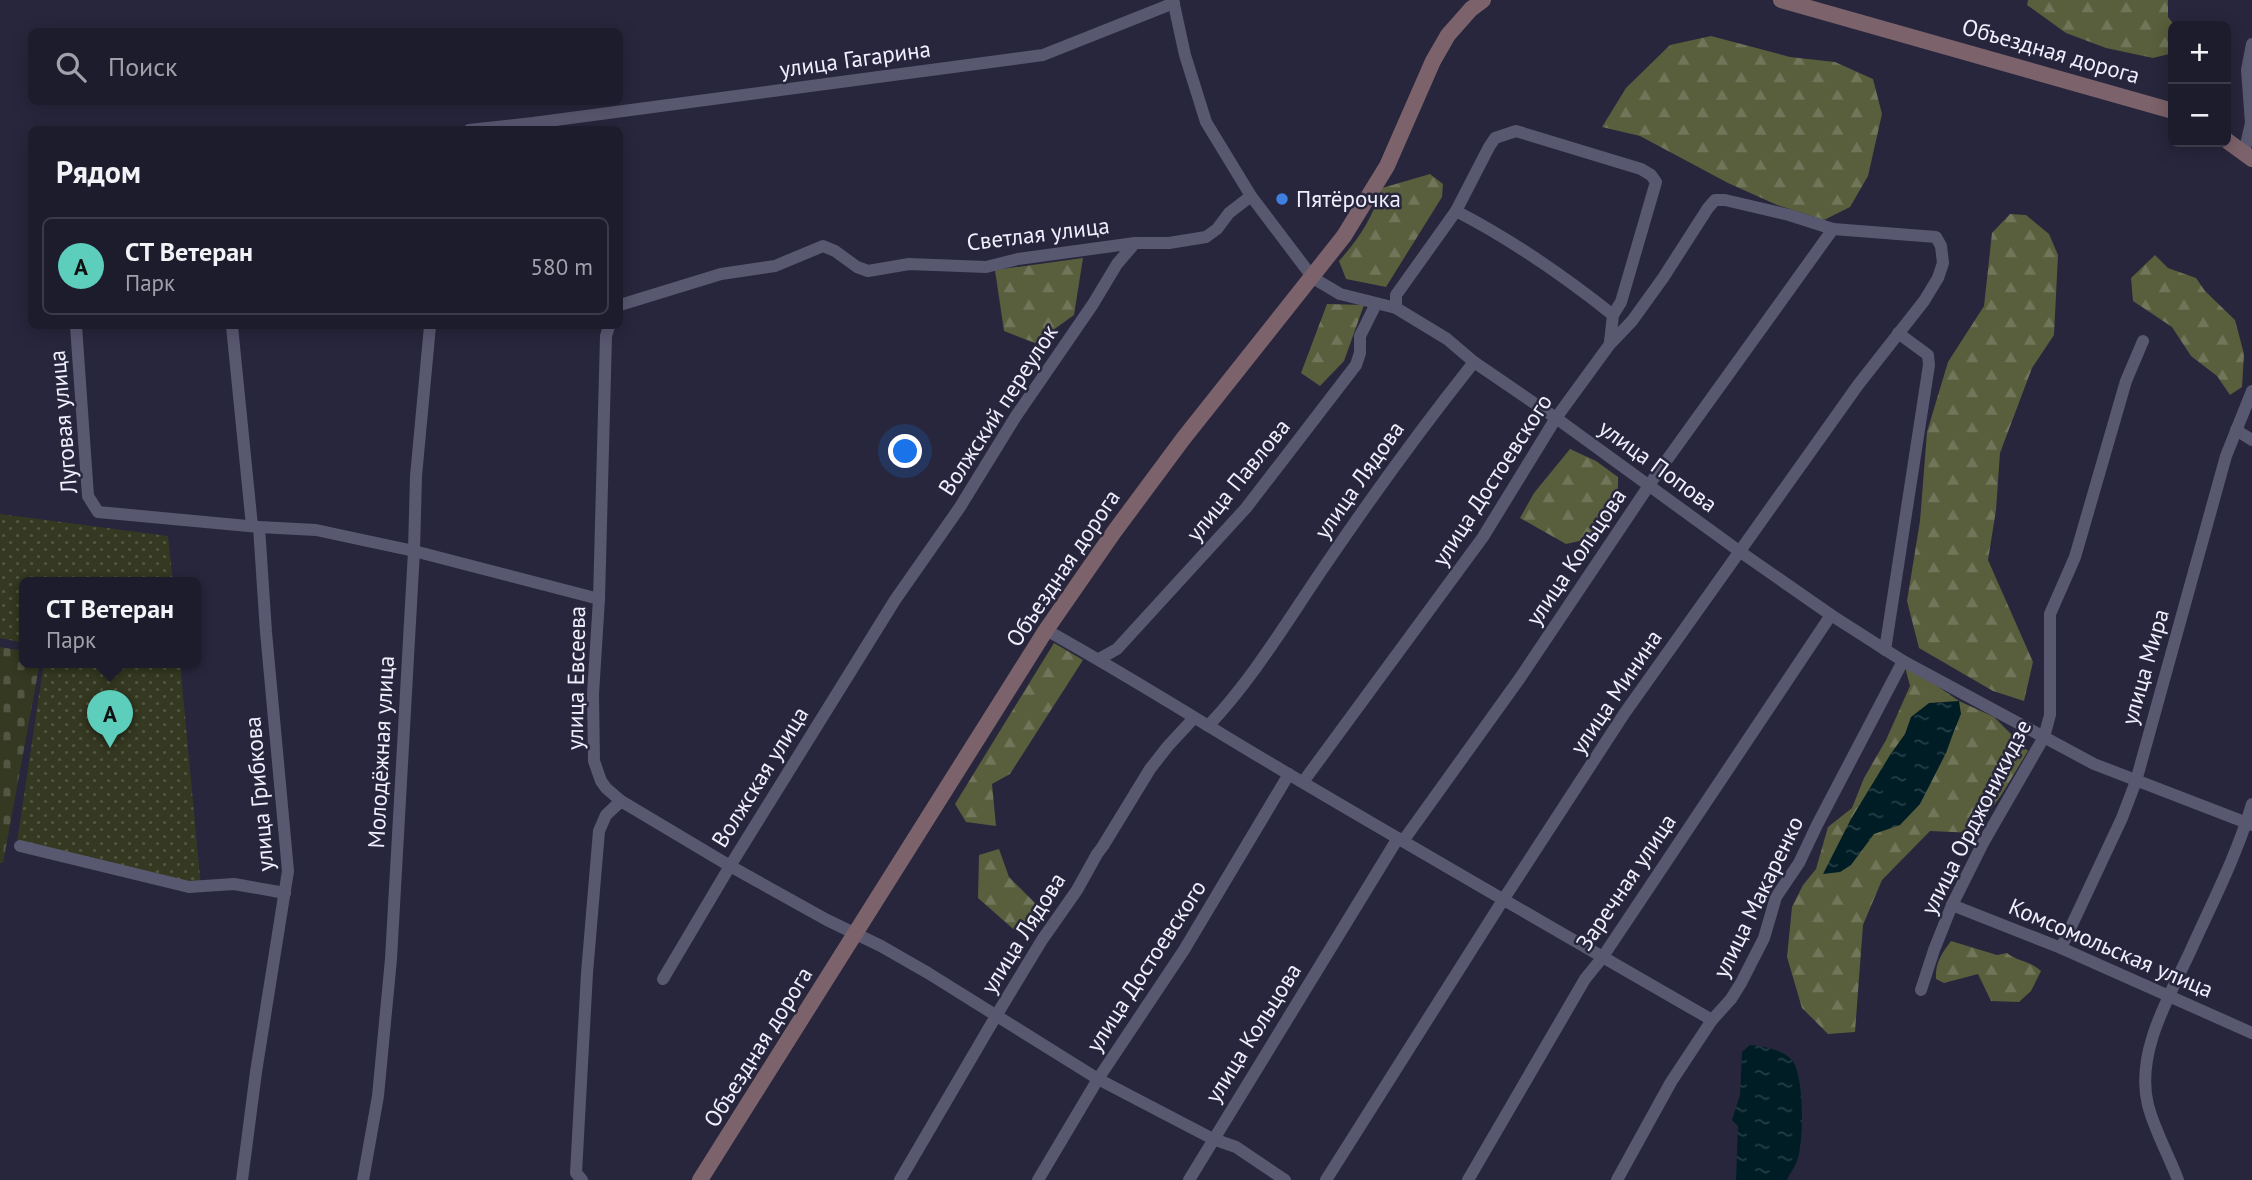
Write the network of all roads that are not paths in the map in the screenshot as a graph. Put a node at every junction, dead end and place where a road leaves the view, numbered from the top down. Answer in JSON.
{"nodes":[{"id":1,"x":1483,"y":0,"type":"edge"},
{"id":2,"x":1781,"y":0,"type":"edge"},
{"id":3,"x":1174,"y":1,"type":"edge"},
{"id":4,"x":2252,"y":44,"type":"edge"},
{"id":5,"x":2168,"y":109,"type":"edge"},
{"id":6,"x":507,"y":126,"type":"edge"},
{"id":7,"x":2231,"y":144,"type":"edge"},
{"id":8,"x":2248,"y":156,"type":"edge"},
{"id":9,"x":1251,"y":196,"type":"junction"},
{"id":10,"x":1456,"y":211,"type":"junction"},
{"id":11,"x":1833,"y":229,"type":"junction"},
{"id":12,"x":1135,"y":243,"type":"junction"},
{"id":13,"x":1313,"y":278,"type":"junction"},
{"id":14,"x":623,"y":304,"type":"edge"},
{"id":15,"x":1376,"y":304,"type":"junction"},
{"id":16,"x":1396,"y":308,"type":"junction"},
{"id":17,"x":1613,"y":315,"type":"junction"},
{"id":18,"x":76,"y":329,"type":"edge"},
{"id":19,"x":232,"y":329,"type":"edge"},
{"id":20,"x":430,"y":329,"type":"edge"},
{"id":21,"x":608,"y":329,"type":"edge"},
{"id":22,"x":1898,"y":333,"type":"junction"},
{"id":23,"x":2143,"y":341,"type":"dead end"},
{"id":24,"x":1610,"y":344,"type":"junction"},
{"id":25,"x":1474,"y":362,"type":"junction"},
{"id":26,"x":2252,"y":391,"type":"edge"},
{"id":27,"x":1556,"y":418,"type":"junction"},
{"id":28,"x":2236,"y":429,"type":"junction"},
{"id":29,"x":2252,"y":440,"type":"edge"},
{"id":30,"x":1649,"y":486,"type":"junction"},
{"id":31,"x":256,"y":527,"type":"junction"},
{"id":32,"x":414,"y":551,"type":"junction"},
{"id":33,"x":1739,"y":551,"type":"junction"},
{"id":34,"x":599,"y":599,"type":"junction"},
{"id":35,"x":895,"y":600,"type":"joint"},
{"id":36,"x":1831,"y":615,"type":"junction"},
{"id":37,"x":1046,"y":630,"type":"junction"},
{"id":38,"x":1885,"y":650,"type":"junction"},
{"id":39,"x":1099,"y":659,"type":"junction"},
{"id":40,"x":1903,"y":662,"type":"junction"},
{"id":41,"x":1194,"y":718,"type":"junction"},
{"id":42,"x":1208,"y":726,"type":"junction"},
{"id":43,"x":2044,"y":737,"type":"junction"},
{"id":44,"x":1289,"y":774,"type":"junction"},
{"id":45,"x":2136,"y":781,"type":"junction"},
{"id":46,"x":1303,"y":782,"type":"junction"},
{"id":47,"x":621,"y":801,"type":"junction"},
{"id":48,"x":2252,"y":804,"type":"edge"},
{"id":49,"x":2249,"y":824,"type":"edge"},
{"id":50,"x":1401,"y":839,"type":"junction"},
{"id":51,"x":20,"y":846,"type":"dead end"},
{"id":52,"x":730,"y":866,"type":"junction"},
{"id":53,"x":285,"y":893,"type":"junction"},
{"id":54,"x":1503,"y":900,"type":"junction"},
{"id":55,"x":1952,"y":905,"type":"junction"},
{"id":56,"x":856,"y":934,"type":"junction"},
{"id":57,"x":2061,"y":948,"type":"junction"},
{"id":58,"x":1602,"y":958,"type":"junction"},
{"id":59,"x":663,"y":979,"type":"dead end"},
{"id":60,"x":1921,"y":990,"type":"dead end"},
{"id":61,"x":2170,"y":996,"type":"junction"},
{"id":62,"x":996,"y":1016,"type":"junction"},
{"id":63,"x":1712,"y":1020,"type":"junction"},
{"id":64,"x":2252,"y":1033,"type":"edge"},
{"id":65,"x":1098,"y":1079,"type":"junction"},
{"id":66,"x":1213,"y":1139,"type":"junction"},
{"id":67,"x":242,"y":1180,"type":"edge"},
{"id":68,"x":363,"y":1180,"type":"edge"},
{"id":69,"x":582,"y":1180,"type":"edge"},
{"id":70,"x":701,"y":1180,"type":"edge"},
{"id":71,"x":900,"y":1180,"type":"edge"},
{"id":72,"x":1038,"y":1180,"type":"edge"},
{"id":73,"x":1189,"y":1180,"type":"edge"},
{"id":74,"x":1285,"y":1180,"type":"edge"},
{"id":75,"x":1326,"y":1180,"type":"edge"},
{"id":76,"x":1468,"y":1180,"type":"edge"},
{"id":77,"x":1617,"y":1180,"type":"edge"},
{"id":78,"x":2178,"y":1180,"type":"edge"}],
"edges":[{"from":1,"to":13,"type":"main road","name":"Объездная дорога"},
{"from":2,"to":5,"type":"main road","name":"Объездная дорога"},
{"from":3,"to":6,"type":"street","name":"улица Гагарина"},
{"from":3,"to":9,"type":"street"},
{"from":4,"to":8,"type":"street"},
{"from":7,"to":8,"type":"main road"},
{"from":9,"to":12,"type":"street","name":"Светлая улица"},
{"from":9,"to":13,"type":"street"},
{"from":10,"to":16,"type":"street"},
{"from":10,"to":17,"type":"street"},
{"from":10,"to":17,"type":"street"},
{"from":11,"to":22,"type":"street","name":"улица Минина"},
{"from":11,"to":24,"type":"street","name":"улица Достоевского"},
{"from":11,"to":30,"type":"street","name":"улица Кольцова"},
{"from":12,"to":14,"type":"street","name":"Светлая улица"},
{"from":12,"to":35,"type":"street","name":"Волжский переулок"},
{"from":13,"to":15,"type":"street","name":"улица Попова"},
{"from":13,"to":37,"type":"main road","name":"Объездная дорога"},
{"from":15,"to":16,"type":"street","name":"улица Попова"},
{"from":15,"to":39,"type":"street","name":"улица Павлова"},
{"from":16,"to":25,"type":"street","name":"улица Попова"},
{"from":17,"to":24,"type":"street"},
{"from":18,"to":31,"type":"street","name":"Луговая улица"},
{"from":19,"to":31,"type":"street","name":"улица Грибкова"},
{"from":20,"to":32,"type":"street","name":"Молодёжная улица"},
{"from":21,"to":34,"type":"street","name":"улица Евсеева"},
{"from":22,"to":33,"type":"street","name":"улица Минина"},
{"from":22,"to":38,"type":"street"},
{"from":23,"to":43,"type":"street","name":"улица Орджоникидзе"},
{"from":24,"to":27,"type":"street","name":"улица Достоевского"},
{"from":25,"to":27,"type":"street","name":"улица Попова"},
{"from":25,"to":42,"type":"street","name":"улица Лядова"},
{"from":26,"to":28,"type":"street","name":"улица Мира"},
{"from":27,"to":30,"type":"street","name":"улица Попова"},
{"from":27,"to":46,"type":"street","name":"улица Достоевского"},
{"from":28,"to":29,"type":"street"},
{"from":28,"to":45,"type":"street","name":"улица Мира"},
{"from":30,"to":33,"type":"street","name":"улица Попова"},
{"from":30,"to":50,"type":"street","name":"улица Кольцова"},
{"from":31,"to":32,"type":"street"},
{"from":31,"to":53,"type":"street","name":"улица Грибкова"},
{"from":32,"to":34,"type":"street"},
{"from":32,"to":68,"type":"street","name":"Молодёжная улица"},
{"from":33,"to":36,"type":"street","name":"улица Попова"},
{"from":33,"to":54,"type":"street","name":"улица Минина"},
{"from":34,"to":47,"type":"street","name":"улица Евсеева"},
{"from":35,"to":52,"type":"street","name":"Волжская улица"},
{"from":36,"to":38,"type":"street","name":"улица Попова"},
{"from":36,"to":58,"type":"street","name":"Заречная улица"},
{"from":37,"to":39,"type":"street"},
{"from":37,"to":56,"type":"main road","name":"Объездная дорога"},
{"from":38,"to":40,"type":"street","name":"улица Попова"},
{"from":39,"to":41,"type":"street"},
{"from":40,"to":43,"type":"street","name":"улица Попова"},
{"from":40,"to":63,"type":"street","name":"улица Макаренко"},
{"from":41,"to":42,"type":"street"},
{"from":41,"to":62,"type":"street","name":"улица Лядова"},
{"from":42,"to":44,"type":"street"},
{"from":43,"to":45,"type":"street","name":"улица Попова"},
{"from":43,"to":55,"type":"street","name":"улица Орджоникидзе"},
{"from":44,"to":46,"type":"street"},
{"from":44,"to":65,"type":"street","name":"улица Достоевского"},
{"from":45,"to":49,"type":"street","name":"улица Попова"},
{"from":45,"to":57,"type":"street","name":"улица Мира"},
{"from":46,"to":50,"type":"street"},
{"from":47,"to":52,"type":"street"},
{"from":47,"to":69,"type":"street"},
{"from":48,"to":49,"type":"street"},
{"from":49,"to":61,"type":"street"},
{"from":50,"to":54,"type":"street"},
{"from":50,"to":66,"type":"street","name":"улица Кольцова"},
{"from":51,"to":53,"type":"street"},
{"from":52,"to":56,"type":"street"},
{"from":52,"to":59,"type":"street","name":"Волжская улица"},
{"from":53,"to":67,"type":"street","name":"улица Грибкова"},
{"from":54,"to":58,"type":"street"},
{"from":54,"to":75,"type":"street","name":"улица Минина"},
{"from":55,"to":57,"type":"street","name":"Комсомольская улица"},
{"from":55,"to":60,"type":"street","name":"улица Орджоникидзе"},
{"from":56,"to":62,"type":"street"},
{"from":56,"to":70,"type":"main road","name":"Объездная дорога"},
{"from":57,"to":61,"type":"street","name":"Комсомольская улица"},
{"from":58,"to":63,"type":"street"},
{"from":58,"to":76,"type":"street","name":"Заречная улица"},
{"from":61,"to":64,"type":"street","name":"Комсомольская улица"},
{"from":61,"to":78,"type":"street"},
{"from":62,"to":65,"type":"street"},
{"from":62,"to":71,"type":"street","name":"улица Лядова"},
{"from":63,"to":77,"type":"street","name":"улица Макаренко"},
{"from":65,"to":66,"type":"street"},
{"from":65,"to":72,"type":"street","name":"улица Достоевского"},
{"from":66,"to":73,"type":"street","name":"улица Кольцова"},
{"from":66,"to":74,"type":"street"}]}
